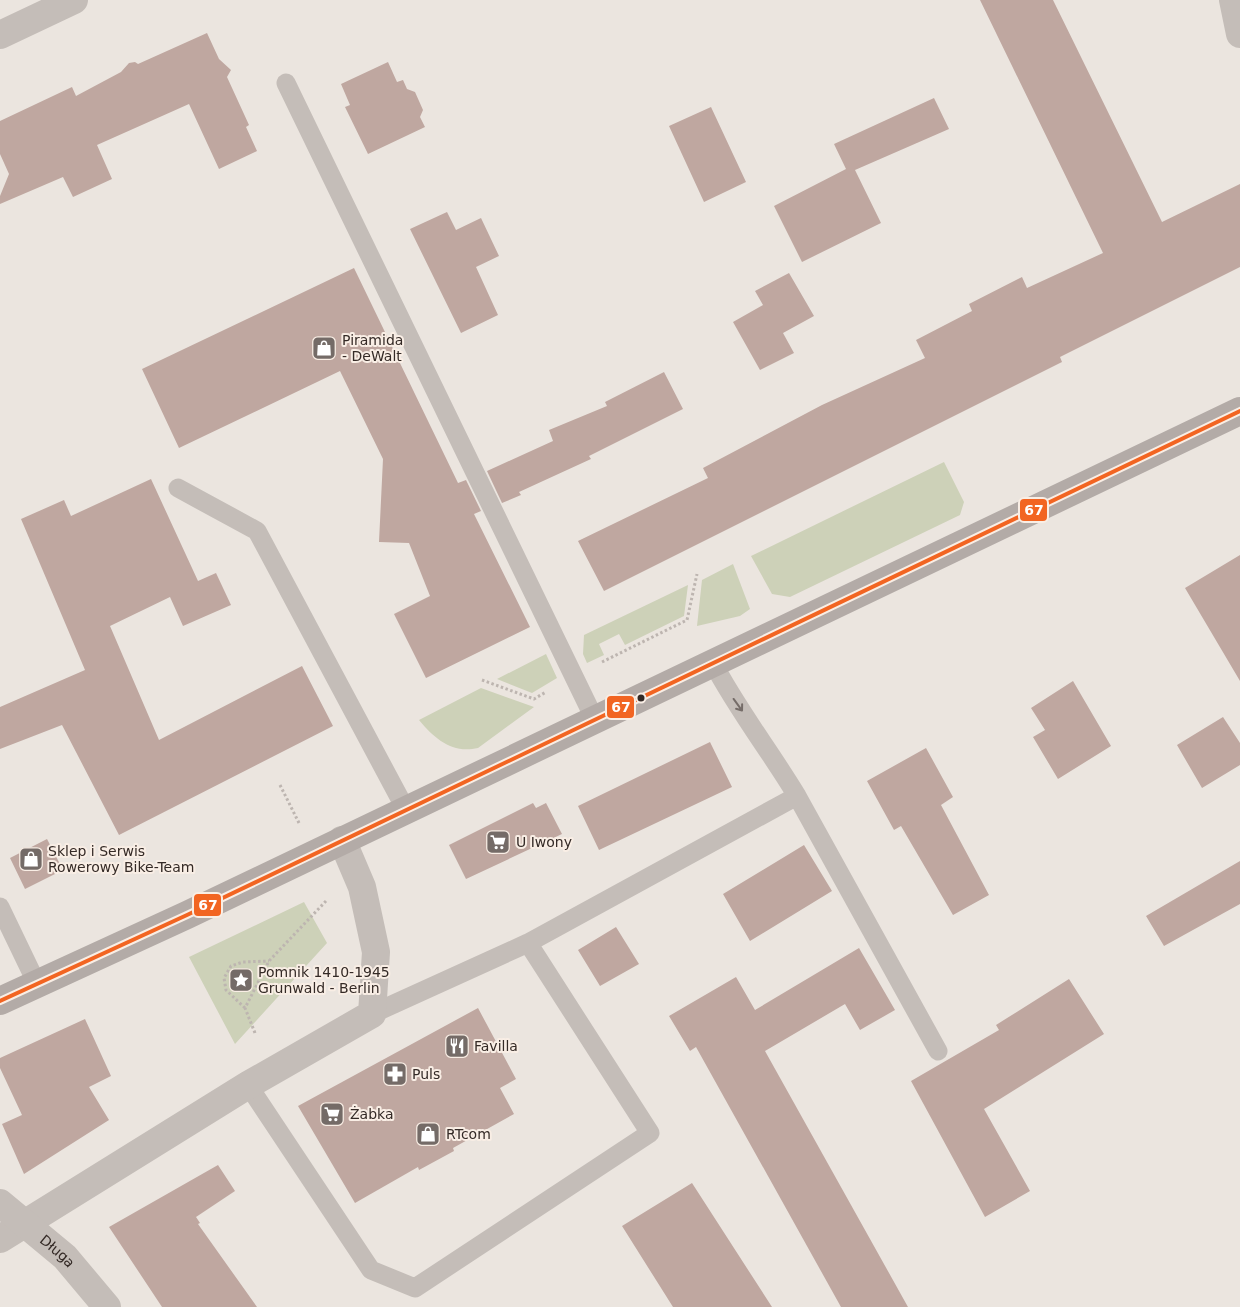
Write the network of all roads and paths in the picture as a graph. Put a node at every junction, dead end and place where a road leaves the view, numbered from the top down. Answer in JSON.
{"nodes":[{"id":1,"x":74,"y":0,"type":"edge"},
{"id":2,"x":1233,"y":0,"type":"edge"},
{"id":3,"x":1240,"y":34,"type":"edge"},
{"id":4,"x":0,"y":35,"type":"edge"},
{"id":5,"x":286,"y":83,"type":"dead end"},
{"id":6,"x":1240,"y":411,"type":"edge"},
{"id":7,"x":178,"y":488,"type":"dead end"},
{"id":8,"x":697,"y":574,"type":"dead end"},
{"id":9,"x":713,"y":663,"type":"junction"},
{"id":10,"x":574,"y":676,"type":"junction"},
{"id":11,"x":482,"y":680,"type":"dead end"},
{"id":12,"x":595,"y":720,"type":"junction"},
{"id":13,"x":280,"y":785,"type":"dead end"},
{"id":14,"x":797,"y":796,"type":"junction"},
{"id":15,"x":406,"y":810,"type":"junction"},
{"id":16,"x":300,"y":824,"type":"dead end"},
{"id":17,"x":342,"y":840,"type":"junction"},
{"id":18,"x":326,"y":901,"type":"dead end"},
{"id":19,"x":0,"y":907,"type":"edge"},
{"id":20,"x":528,"y":943,"type":"junction"},
{"id":21,"x":269,"y":961,"type":"junction"},
{"id":22,"x":37,"y":984,"type":"junction"},
{"id":23,"x":0,"y":1001,"type":"edge"},
{"id":24,"x":245,"y":1008,"type":"junction"},
{"id":25,"x":372,"y":1014,"type":"junction"},
{"id":26,"x":255,"y":1033,"type":"dead end"},
{"id":27,"x":938,"y":1051,"type":"dead end"},
{"id":28,"x":248,"y":1085,"type":"junction"},
{"id":29,"x":0,"y":1203,"type":"edge"},
{"id":30,"x":25,"y":1223,"type":"junction"},
{"id":31,"x":0,"y":1239,"type":"edge"},
{"id":32,"x":107,"y":1307,"type":"edge"}],
"edges":[{"from":1,"to":4,"type":"street"},
{"from":2,"to":3,"type":"street"},
{"from":5,"to":10,"type":"lane"},
{"from":6,"to":9,"type":"main road"},
{"from":7,"to":15,"type":"lane"},
{"from":8,"to":10,"type":"path"},
{"from":9,"to":12,"type":"main road"},
{"from":9,"to":14,"type":"lane","one_way":true},
{"from":10,"to":11,"type":"path"},
{"from":10,"to":12,"type":"lane"},
{"from":12,"to":15,"type":"main road"},
{"from":13,"to":16,"type":"path"},
{"from":14,"to":20,"type":"lane"},
{"from":14,"to":27,"type":"lane"},
{"from":15,"to":17,"type":"main road"},
{"from":17,"to":22,"type":"main road"},
{"from":17,"to":25,"type":"street"},
{"from":18,"to":21,"type":"path"},
{"from":19,"to":22,"type":"lane"},
{"from":20,"to":25,"type":"lane"},
{"from":20,"to":28,"type":"lane"},
{"from":21,"to":24,"type":"path"},
{"from":21,"to":24,"type":"path"},
{"from":22,"to":23,"type":"main road"},
{"from":24,"to":26,"type":"path"},
{"from":25,"to":28,"type":"street"},
{"from":28,"to":30,"type":"street"},
{"from":29,"to":30,"type":"street","name":"Długa"},
{"from":30,"to":31,"type":"street"},
{"from":30,"to":32,"type":"street","name":"Długa"}]}
